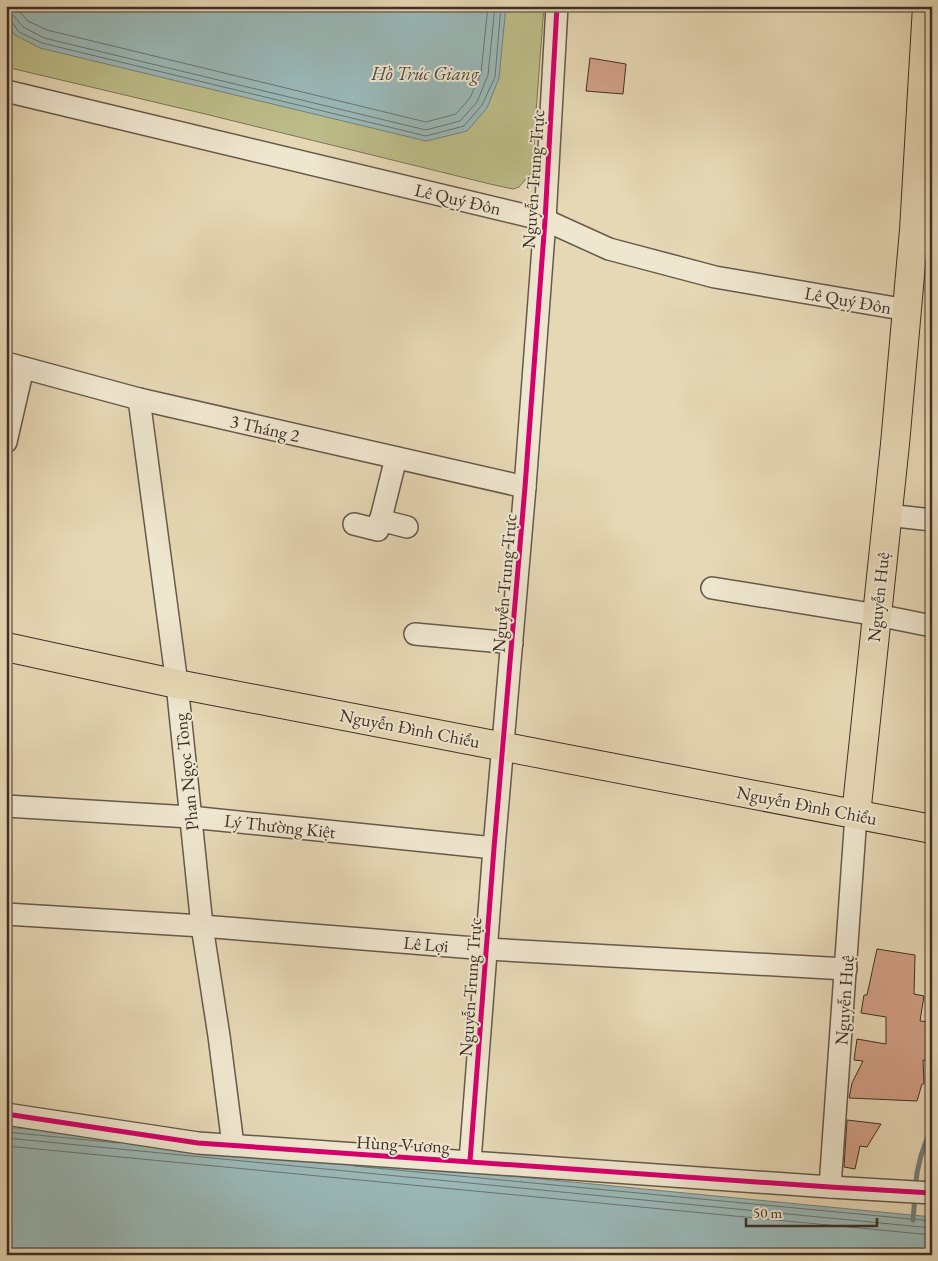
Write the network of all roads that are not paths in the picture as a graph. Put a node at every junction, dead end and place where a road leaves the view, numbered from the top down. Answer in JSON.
{"nodes":[{"id":1,"x":557,"y":6,"type":"edge"},
{"id":2,"x":928,"y":18,"type":"edge"},
{"id":3,"x":6,"y":91,"type":"edge"},
{"id":4,"x":545,"y":220,"type":"junction"},
{"id":5,"x":923,"y":232,"type":"edge"},
{"id":6,"x":906,"y":310,"type":"junction"},
{"id":7,"x":15,"y":365,"type":"edge"},
{"id":8,"x":139,"y":399,"type":"junction"},
{"id":9,"x":6,"y":442,"type":"edge"},
{"id":10,"x":396,"y":458,"type":"junction"},
{"id":11,"x":525,"y":487,"type":"junction"},
{"id":12,"x":887,"y":515,"type":"junction"},
{"id":13,"x":380,"y":520,"type":"junction"},
{"id":14,"x":932,"y":520,"type":"edge"},
{"id":15,"x":354,"y":524,"type":"dead end"},
{"id":16,"x":406,"y":527,"type":"dead end"},
{"id":17,"x":712,"y":588,"type":"dead end"},
{"id":18,"x":876,"y":615,"type":"junction"},
{"id":19,"x":932,"y":626,"type":"edge"},
{"id":20,"x":415,"y":634,"type":"dead end"},
{"id":21,"x":512,"y":644,"type":"junction"},
{"id":22,"x":6,"y":647,"type":"edge"},
{"id":23,"x":177,"y":684,"type":"junction"},
{"id":24,"x":504,"y":746,"type":"junction"},
{"id":25,"x":6,"y":806,"type":"edge"},
{"id":26,"x":856,"y":815,"type":"junction"},
{"id":27,"x":190,"y":817,"type":"junction"},
{"id":28,"x":932,"y":828,"type":"edge"},
{"id":29,"x":494,"y":848,"type":"junction"},
{"id":30,"x":6,"y":914,"type":"edge"},
{"id":31,"x":202,"y":926,"type":"junction"},
{"id":32,"x":487,"y":949,"type":"junction"},
{"id":33,"x":846,"y":968,"type":"junction"},
{"id":34,"x":6,"y":1114,"type":"edge"},
{"id":35,"x":233,"y":1145,"type":"junction"},
{"id":36,"x":470,"y":1162,"type":"junction"},
{"id":37,"x":840,"y":1187,"type":"junction"},
{"id":38,"x":932,"y":1193,"type":"edge"}],
"edges":[{"from":1,"to":4,"type":"street","name":"Nguyễn Trung Trực"},
{"from":2,"to":5,"type":"main road","name":"Nguyễn Huệ"},
{"from":3,"to":4,"type":"street","name":"Lê Quý Đôn"},
{"from":4,"to":6,"type":"street","name":"Lê Quý Đôn"},
{"from":4,"to":11,"type":"street","name":"Nguyễn Trung Trực"},
{"from":5,"to":6,"type":"main road","name":"Nguyễn Huệ"},
{"from":6,"to":12,"type":"main road","name":"Nguyễn Huệ"},
{"from":7,"to":8,"type":"street","name":"3 Tháng 2"},
{"from":7,"to":9,"type":"street"},
{"from":8,"to":10,"type":"street","name":"3 Tháng 2"},
{"from":8,"to":23,"type":"street","name":"Phan Ngọc Tòng"},
{"from":10,"to":11,"type":"street","name":"3 Tháng 2"},
{"from":10,"to":13,"type":"street"},
{"from":11,"to":21,"type":"street","name":"Nguyễn Trung Trực"},
{"from":12,"to":14,"type":"street"},
{"from":12,"to":18,"type":"main road","name":"Nguyễn Huệ"},
{"from":13,"to":15,"type":"street"},
{"from":13,"to":16,"type":"street"},
{"from":17,"to":18,"type":"street"},
{"from":18,"to":19,"type":"street"},
{"from":18,"to":26,"type":"main road","name":"Nguyễn Huệ"},
{"from":20,"to":21,"type":"street"},
{"from":21,"to":24,"type":"street","name":"Nguyễn Trung Trực"},
{"from":22,"to":23,"type":"main road","name":"Nguyễn Đình Chiểu"},
{"from":23,"to":24,"type":"main road","name":"Nguyễn Đình Chiểu"},
{"from":23,"to":27,"type":"street","name":"Phan Ngọc Tòng"},
{"from":24,"to":26,"type":"main road","name":"Nguyễn Đình Chiểu"},
{"from":24,"to":29,"type":"street","name":"Nguyễn Trung Trực"},
{"from":25,"to":27,"type":"street","name":"Lý Thường Kiệt"},
{"from":26,"to":28,"type":"main road","name":"Nguyễn Đình Chiểu"},
{"from":26,"to":33,"type":"street","name":"Nguyễn Huệ"},
{"from":27,"to":29,"type":"street","name":"Lý Thường Kiệt"},
{"from":27,"to":31,"type":"street","name":"Phan Ngọc Tòng"},
{"from":29,"to":32,"type":"street","name":"Nguyễn Trung Trực"},
{"from":30,"to":31,"type":"street","name":"Lê Lợi"},
{"from":31,"to":32,"type":"street","name":"Lê Lợi"},
{"from":31,"to":35,"type":"street","name":"Phan Ngọc Tòng"},
{"from":32,"to":33,"type":"street","name":"Lê Lợi"},
{"from":32,"to":36,"type":"street","name":"Nguyễn Trung Trực"},
{"from":33,"to":37,"type":"street","name":"Nguyễn Huệ"},
{"from":34,"to":35,"type":"street","name":"Hùng Vương"},
{"from":35,"to":36,"type":"street","name":"Hùng Vương"},
{"from":36,"to":37,"type":"street","name":"Hùng Vương"},
{"from":37,"to":38,"type":"street","name":"Hùng Vương"}]}
